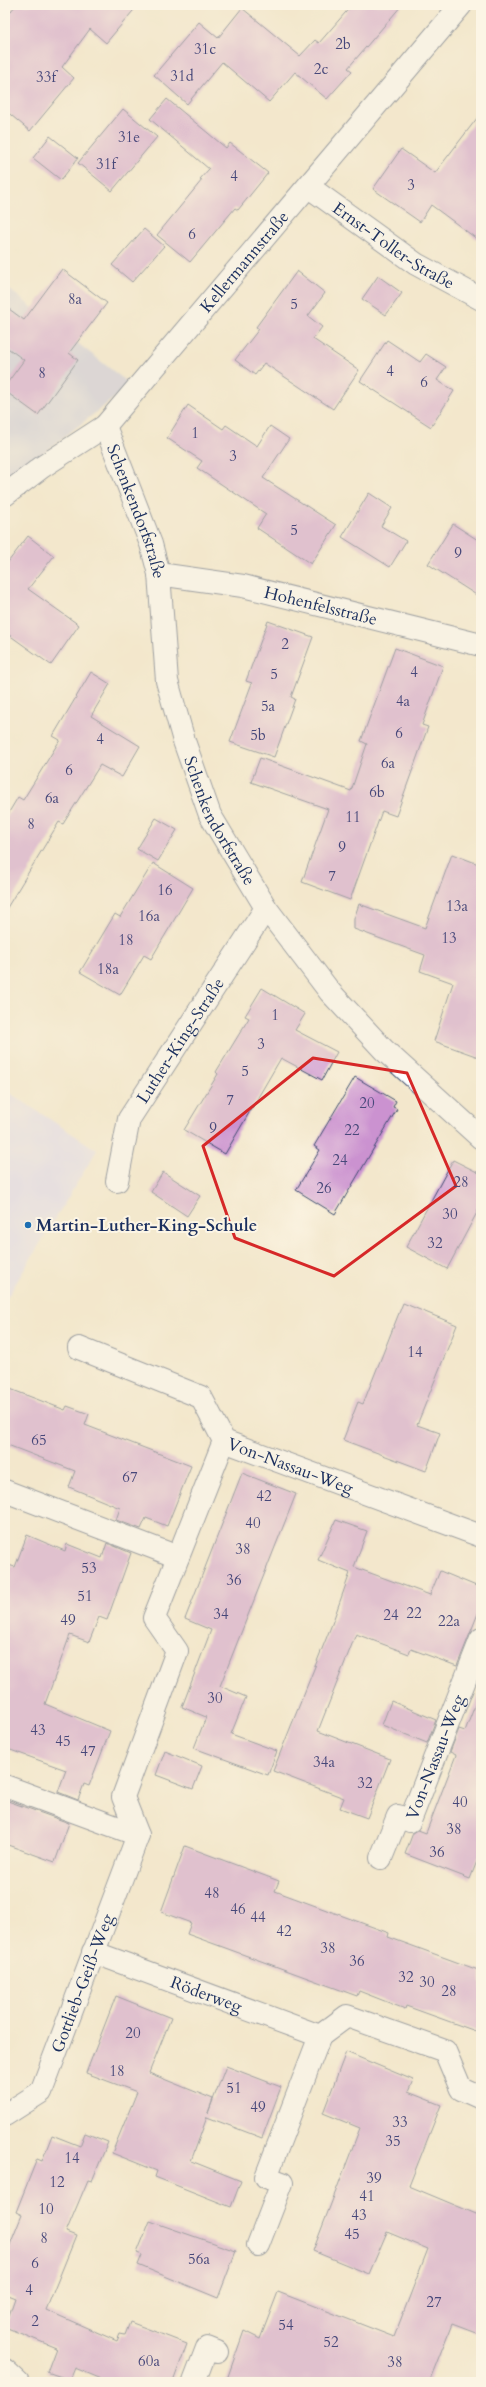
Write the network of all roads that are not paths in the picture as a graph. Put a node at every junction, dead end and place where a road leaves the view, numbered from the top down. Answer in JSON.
{"nodes":[{"id":1,"x":461,"y":5,"type":"edge"},
{"id":2,"x":309,"y":187,"type":"junction"},
{"id":3,"x":481,"y":299,"type":"edge"},
{"id":4,"x":105,"y":426,"type":"junction"},
{"id":5,"x":5,"y":495,"type":"edge"},
{"id":6,"x":159,"y":574,"type":"junction"},
{"id":7,"x":481,"y":645,"type":"edge"},
{"id":8,"x":266,"y":908,"type":"junction"},
{"id":9,"x":481,"y":1138,"type":"edge"},
{"id":10,"x":117,"y":1181,"type":"dead end"},
{"id":11,"x":79,"y":1348,"type":"dead end"},
{"id":12,"x":224,"y":1440,"type":"junction"},
{"id":13,"x":5,"y":1491,"type":"edge"},
{"id":14,"x":481,"y":1536,"type":"edge"},
{"id":15,"x":178,"y":1557,"type":"junction"},
{"id":16,"x":481,"y":1639,"type":"edge"},
{"id":17,"x":5,"y":1786,"type":"edge"},
{"id":18,"x":138,"y":1835,"type":"junction"},
{"id":19,"x":381,"y":1858,"type":"dead end"},
{"id":20,"x":93,"y":1952,"type":"junction"},
{"id":21,"x":320,"y":2036,"type":"junction"},
{"id":22,"x":481,"y":2098,"type":"edge"},
{"id":23,"x":5,"y":2115,"type":"edge"},
{"id":24,"x":258,"y":2245,"type":"dead end"},
{"id":25,"x":217,"y":2352,"type":"dead end"},
{"id":26,"x":5,"y":2370,"type":"edge"},
{"id":27,"x":18,"y":2382,"type":"edge"},
{"id":28,"x":194,"y":2382,"type":"edge"}],
"edges":[{"from":1,"to":2,"type":"street","name":"Kellermannstraße"},
{"from":2,"to":3,"type":"street","name":"Ernst-Toller-Straße"},
{"from":2,"to":4,"type":"street","name":"Kellermannstraße"},
{"from":4,"to":5,"type":"street","name":"Kellermannstraße"},
{"from":4,"to":6,"type":"street","name":"Schenkendorfstraße"},
{"from":6,"to":7,"type":"street","name":"Hohenfelsstraße"},
{"from":6,"to":8,"type":"street","name":"Schenkendorfstraße"},
{"from":8,"to":9,"type":"street","name":"Schenkendorfstraße"},
{"from":8,"to":10,"type":"street","name":"Luther-King-Straße"},
{"from":11,"to":12,"type":"street","name":"Von-Nassau-Weg"},
{"from":12,"to":14,"type":"street","name":"Von-Nassau-Weg"},
{"from":12,"to":15,"type":"street"},
{"from":13,"to":15,"type":"street"},
{"from":15,"to":18,"type":"street"},
{"from":16,"to":19,"type":"street","name":"Von-Nassau-Weg"},
{"from":17,"to":18,"type":"street"},
{"from":18,"to":20,"type":"street","name":"Gottlieb-Geiß-Weg"},
{"from":20,"to":21,"type":"street","name":"Röderweg"},
{"from":20,"to":23,"type":"street","name":"Gottlieb-Geiß-Weg"},
{"from":21,"to":22,"type":"street"},
{"from":21,"to":24,"type":"street"},
{"from":25,"to":28,"type":"street"},
{"from":26,"to":27,"type":"street"}]}
